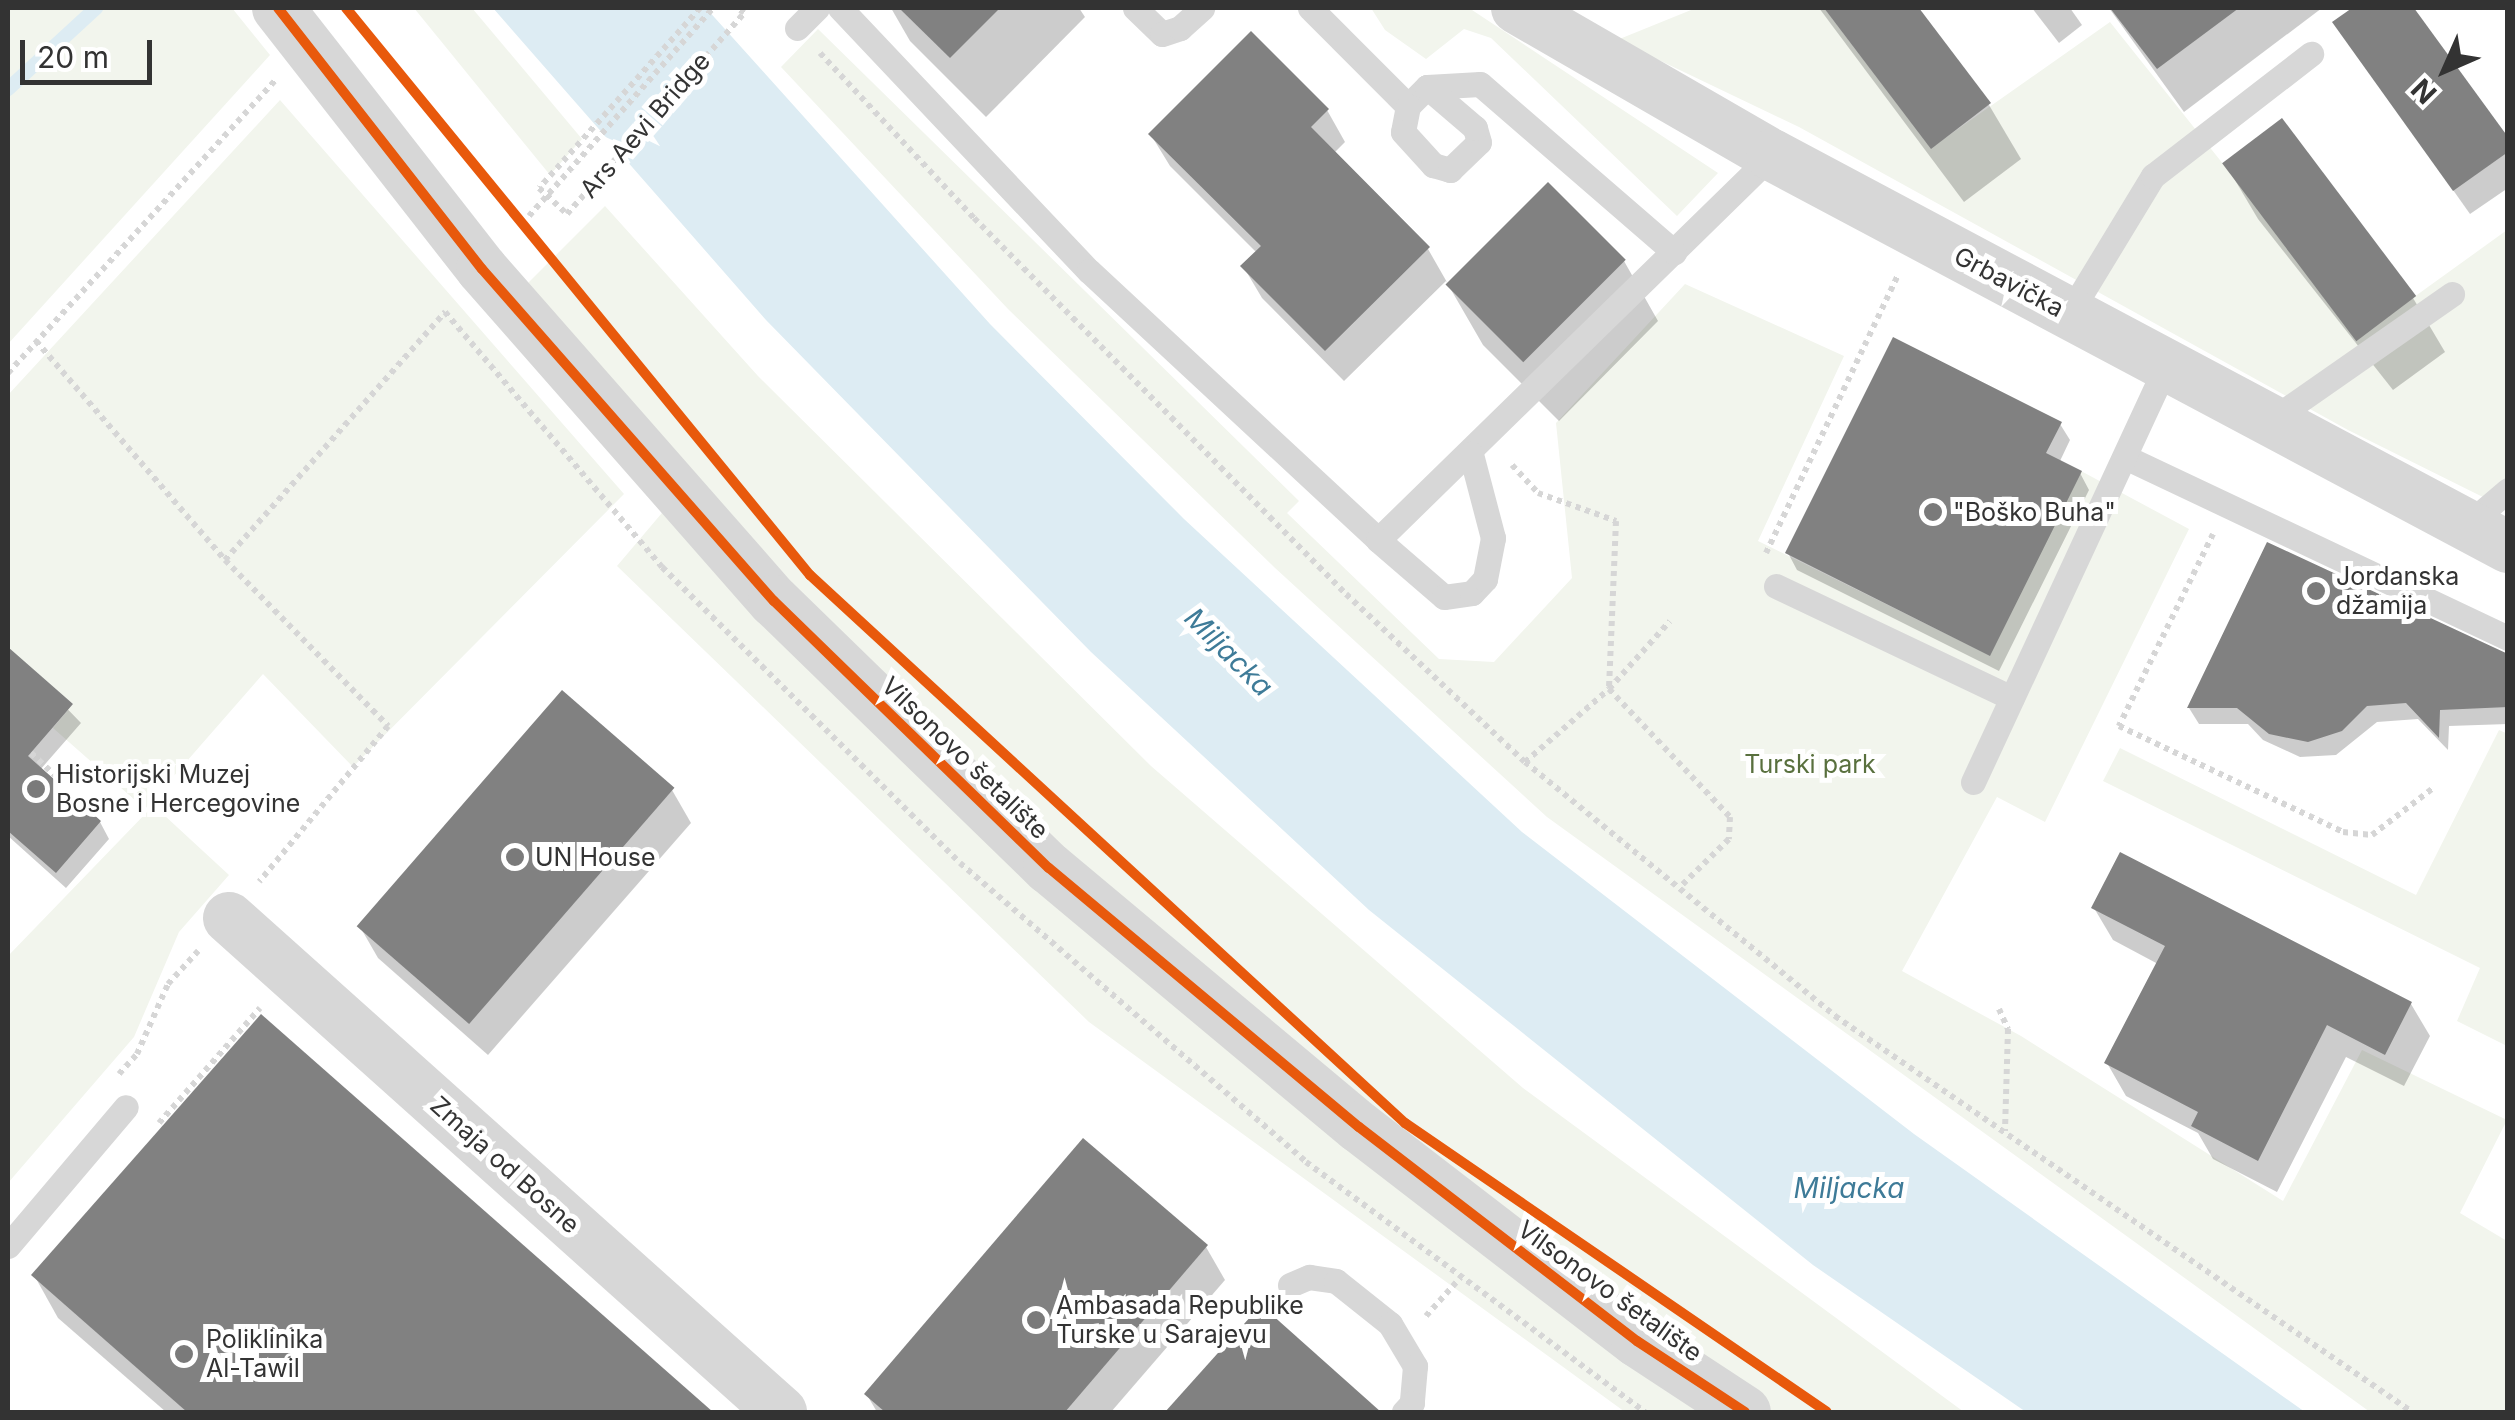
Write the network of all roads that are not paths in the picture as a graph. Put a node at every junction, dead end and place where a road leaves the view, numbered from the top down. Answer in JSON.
{"nodes":[{"id":1,"x":817,"y":8,"type":"edge"},
{"id":2,"x":840,"y":8,"type":"edge"},
{"id":3,"x":1136,"y":8,"type":"edge"},
{"id":4,"x":1202,"y":8,"type":"edge"},
{"id":5,"x":1310,"y":8,"type":"edge"},
{"id":6,"x":1548,"y":14,"type":"edge"},
{"id":7,"x":293,"y":25,"type":"edge"},
{"id":8,"x":797,"y":28,"type":"road end"},
{"id":9,"x":2311,"y":54,"type":"dead end"},
{"id":10,"x":1426,"y":88,"type":"junction"},
{"id":11,"x":1408,"y":106,"type":"junction"},
{"id":12,"x":1772,"y":155,"type":"junction"},
{"id":13,"x":1674,"y":252,"type":"junction"},
{"id":14,"x":2452,"y":294,"type":"dead end"},
{"id":15,"x":2069,"y":314,"type":"junction"},
{"id":16,"x":2166,"y":366,"type":"junction"},
{"id":17,"x":2270,"y":421,"type":"junction"},
{"id":18,"x":1479,"y":447,"type":"junction"},
{"id":19,"x":2124,"y":457,"type":"junction"},
{"id":20,"x":2508,"y":490,"type":"edge"},
{"id":21,"x":2487,"y":536,"type":"edge"},
{"id":22,"x":1378,"y":540,"type":"junction"},
{"id":23,"x":1776,"y":586,"type":"road end"},
{"id":24,"x":2508,"y":638,"type":"edge"},
{"id":25,"x":2012,"y":698,"type":"junction"},
{"id":26,"x":1973,"y":782,"type":"dead end"},
{"id":27,"x":229,"y":918,"type":"road end"},
{"id":28,"x":126,"y":1107,"type":"dead end"},
{"id":29,"x":8,"y":1246,"type":"edge"},
{"id":30,"x":1290,"y":1285,"type":"dead end"},
{"id":31,"x":781,"y":1412,"type":"edge"},
{"id":32,"x":1404,"y":1412,"type":"edge"},
{"id":33,"x":1745,"y":1412,"type":"edge"}],
"edges":[{"from":1,"to":8,"type":"lane"},
{"from":2,"to":22,"type":"lane"},
{"from":3,"to":4,"type":"lane"},
{"from":5,"to":11,"type":"lane"},
{"from":6,"to":12,"type":"street","name":"Grbavička"},
{"from":7,"to":33,"type":"street","name":"Vilsonovo šetalište"},
{"from":9,"to":15,"type":"lane"},
{"from":10,"to":11,"type":"lane"},
{"from":10,"to":11,"type":"lane"},
{"from":10,"to":13,"type":"lane"},
{"from":12,"to":13,"type":"lane"},
{"from":12,"to":15,"type":"street","name":"Grbavička"},
{"from":13,"to":18,"type":"lane"},
{"from":14,"to":17,"type":"lane"},
{"from":15,"to":16,"type":"street","name":"Grbavička"},
{"from":16,"to":17,"type":"street","name":"Grbavička"},
{"from":16,"to":19,"type":"lane"},
{"from":17,"to":21,"type":"street","name":"Grbavička"},
{"from":18,"to":22,"type":"lane"},
{"from":18,"to":22,"type":"lane"},
{"from":19,"to":24,"type":"lane"},
{"from":19,"to":25,"type":"lane"},
{"from":20,"to":21,"type":"lane"},
{"from":23,"to":25,"type":"lane"},
{"from":25,"to":26,"type":"lane"},
{"from":27,"to":31,"type":"street","name":"Zmaja od Bosne"},
{"from":28,"to":29,"type":"lane"},
{"from":30,"to":32,"type":"lane"}]}
